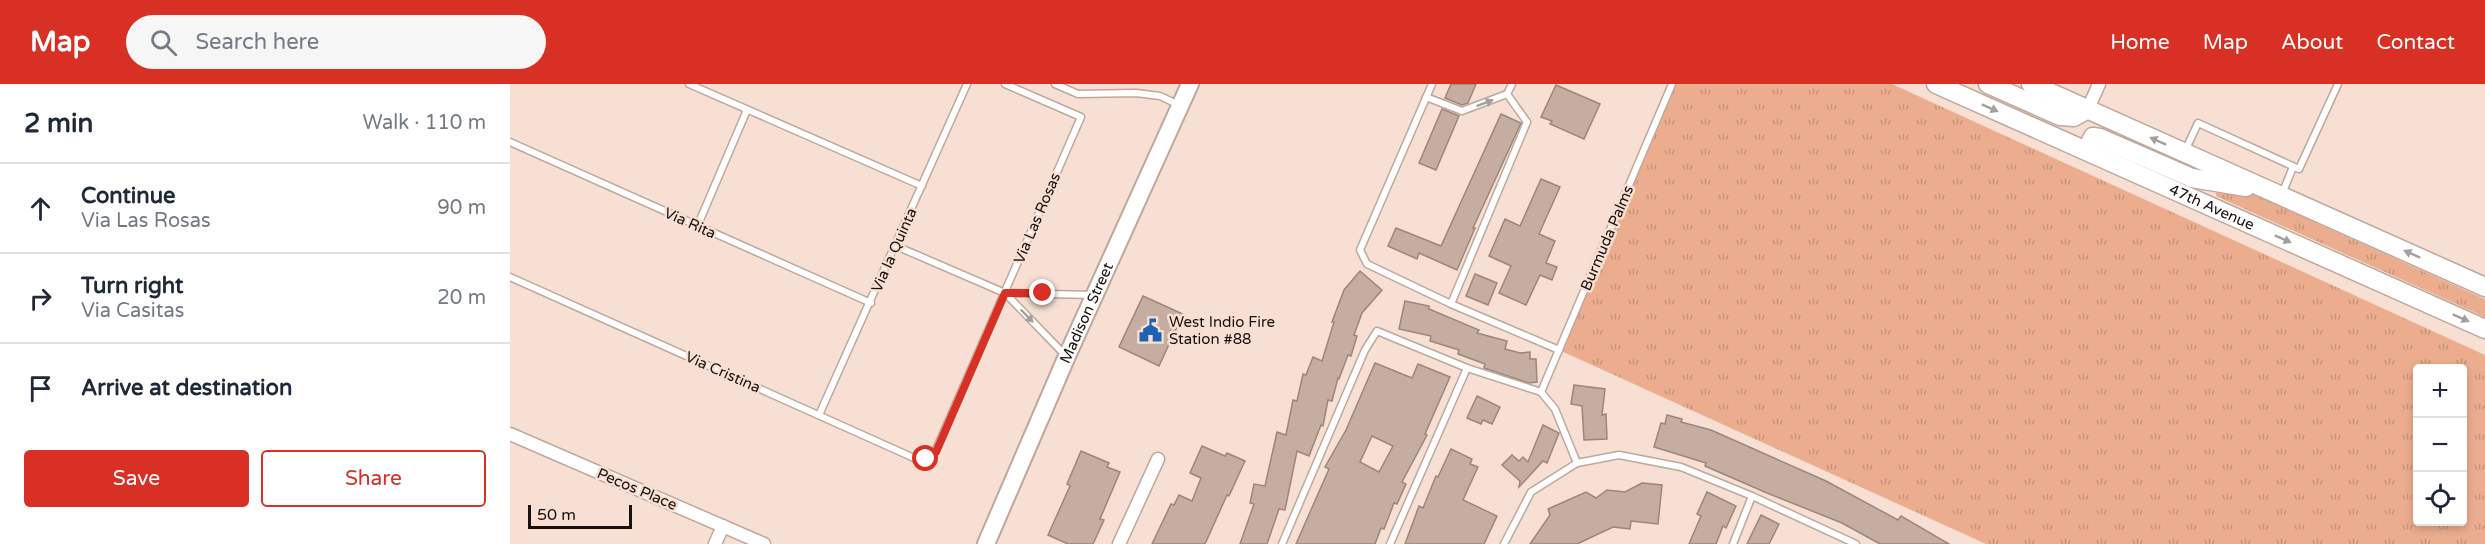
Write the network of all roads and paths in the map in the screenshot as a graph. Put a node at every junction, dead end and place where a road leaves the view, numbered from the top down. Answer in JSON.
{"nodes":[{"id":1,"x":689,"y":84,"type":"edge"},
{"id":2,"x":967,"y":84,"type":"edge"},
{"id":3,"x":1005,"y":84,"type":"edge"},
{"id":4,"x":1055,"y":84,"type":"edge"},
{"id":5,"x":1190,"y":84,"type":"edge"},
{"id":6,"x":1432,"y":84,"type":"edge"},
{"id":7,"x":1512,"y":84,"type":"edge"},
{"id":8,"x":1672,"y":84,"type":"edge"},
{"id":9,"x":1936,"y":84,"type":"edge"},
{"id":10,"x":1988,"y":84,"type":"edge"},
{"id":11,"x":2031,"y":84,"type":"edge"},
{"id":12,"x":2099,"y":84,"type":"edge"},
{"id":13,"x":2338,"y":84,"type":"edge"},
{"id":14,"x":1507,"y":94,"type":"junction"},
{"id":15,"x":1426,"y":97,"type":"junction"},
{"id":16,"x":1180,"y":105,"type":"junction"},
{"id":17,"x":747,"y":110,"type":"junction"},
{"id":18,"x":2088,"y":110,"type":"junction"},
{"id":19,"x":510,"y":142,"type":"edge"},
{"id":20,"x":2184,"y":153,"type":"junction"},
{"id":21,"x":2092,"y":154,"type":"junction"},
{"id":22,"x":2293,"y":167,"type":"junction"},
{"id":23,"x":922,"y":186,"type":"junction"},
{"id":24,"x":2275,"y":193,"type":"junction"},
{"id":25,"x":697,"y":227,"type":"junction"},
{"id":26,"x":896,"y":246,"type":"junction"},
{"id":27,"x":510,"y":277,"type":"edge"},
{"id":28,"x":2485,"y":287,"type":"edge"},
{"id":29,"x":1005,"y":293,"type":"junction"},
{"id":30,"x":1095,"y":295,"type":"junction"},
{"id":31,"x":871,"y":303,"type":"junction"},
{"id":32,"x":1451,"y":304,"type":"junction"},
{"id":33,"x":2485,"y":329,"type":"edge"},
{"id":34,"x":1559,"y":350,"type":"junction"},
{"id":35,"x":1067,"y":356,"type":"junction"},
{"id":36,"x":1467,"y":368,"type":"junction"},
{"id":37,"x":1541,"y":392,"type":"junction"},
{"id":38,"x":819,"y":415,"type":"junction"},
{"id":39,"x":510,"y":434,"type":"edge"},
{"id":40,"x":936,"y":452,"type":"joint"},
{"id":41,"x":1158,"y":459,"type":"dead end"},
{"id":42,"x":1576,"y":463,"type":"junction"},
{"id":43,"x":1752,"y":496,"type":"junction"},
{"id":44,"x":723,"y":526,"type":"junction"},
{"id":45,"x":715,"y":544,"type":"edge"},
{"id":46,"x":764,"y":544,"type":"edge"},
{"id":47,"x":986,"y":544,"type":"edge"},
{"id":48,"x":1119,"y":544,"type":"edge"},
{"id":49,"x":1282,"y":544,"type":"edge"},
{"id":50,"x":1390,"y":544,"type":"edge"},
{"id":51,"x":1504,"y":544,"type":"edge"},
{"id":52,"x":1733,"y":544,"type":"edge"},
{"id":53,"x":1856,"y":544,"type":"edge"}],
"edges":[{"from":1,"to":17,"type":"lane"},
{"from":2,"to":23,"type":"lane","name":"Via la Quinta"},
{"from":3,"to":29,"type":"lane","name":"Via Las Rosas"},
{"from":4,"to":16,"type":"lane"},
{"from":5,"to":16,"type":"main road","name":"Madison Street"},
{"from":6,"to":15,"type":"lane"},
{"from":7,"to":14,"type":"lane"},
{"from":8,"to":34,"type":"lane","name":"Burmuda Palms"},
{"from":9,"to":21,"type":"main road","name":"47th Avenue","one_way":true},
{"from":10,"to":18,"type":"main road"},
{"from":11,"to":18,"type":"main road"},
{"from":12,"to":18,"type":"street"},
{"from":13,"to":22,"type":"lane"},
{"from":15,"to":14,"type":"lane","one_way":true},
{"from":14,"to":32,"type":"lane"},
{"from":15,"to":32,"type":"lane"},
{"from":16,"to":30,"type":"main road","name":"Madison Street"},
{"from":17,"to":23,"type":"lane"},
{"from":17,"to":25,"type":"lane"},
{"from":20,"to":18,"type":"main road","one_way":true},
{"from":19,"to":25,"type":"lane","name":"Via Rita"},
{"from":20,"to":22,"type":"lane"},
{"from":20,"to":24,"type":"main road"},
{"from":21,"to":24,"type":"main road"},
{"from":21,"to":33,"type":"main road","name":"47th Avenue","one_way":true},
{"from":22,"to":24,"type":"lane"},
{"from":23,"to":26,"type":"lane","name":"Via la Quinta"},
{"from":28,"to":24,"type":"main road","one_way":true},
{"from":25,"to":31,"type":"lane","name":"Via Rita"},
{"from":26,"to":29,"type":"lane"},
{"from":26,"to":31,"type":"lane","name":"Via la Quinta"},
{"from":27,"to":38,"type":"lane","name":"Via Cristina"},
{"from":29,"to":30,"type":"lane"},
{"from":29,"to":35,"type":"lane","one_way":true},
{"from":29,"to":40,"type":"lane","name":"Via Las Rosas"},
{"from":30,"to":35,"type":"main road","name":"Madison Street"},
{"from":31,"to":38,"type":"lane","name":"Via la Quinta"},
{"from":32,"to":34,"type":"lane"},
{"from":34,"to":37,"type":"lane","name":"Burmuda Palms"},
{"from":35,"to":47,"type":"main road","name":"Madison Street"},
{"from":36,"to":37,"type":"lane"},
{"from":36,"to":49,"type":"lane"},
{"from":36,"to":50,"type":"lane"},
{"from":37,"to":42,"type":"lane"},
{"from":38,"to":40,"type":"lane","name":"Via Cristina"},
{"from":39,"to":44,"type":"street","name":"Pecos Place"},
{"from":41,"to":48,"type":"street"},
{"from":42,"to":43,"type":"lane"},
{"from":42,"to":51,"type":"lane"},
{"from":43,"to":52,"type":"lane"},
{"from":43,"to":53,"type":"lane"},
{"from":44,"to":45,"type":"street"},
{"from":44,"to":46,"type":"street","name":"Pecos Place"}]}
